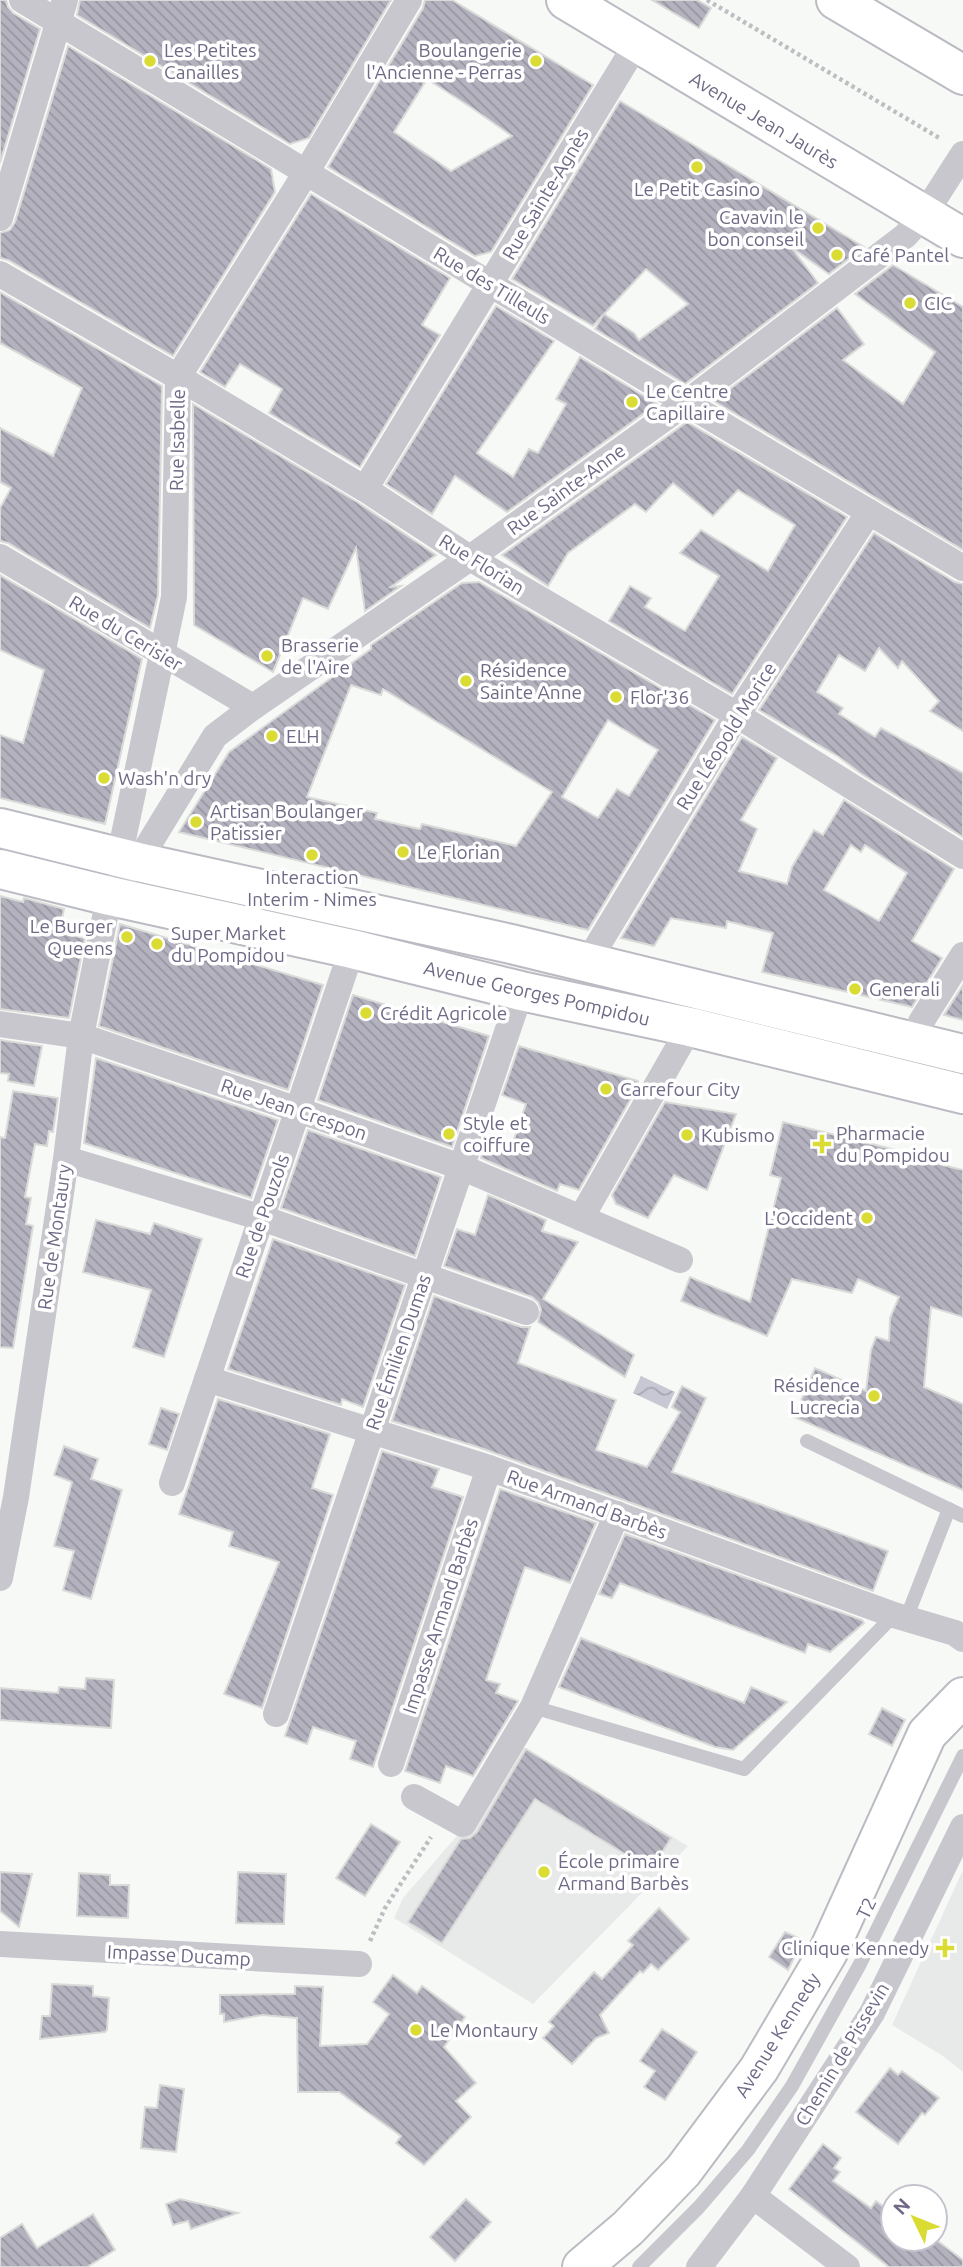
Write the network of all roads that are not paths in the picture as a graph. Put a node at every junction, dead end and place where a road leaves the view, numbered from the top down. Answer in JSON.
{"nodes":[{"id":1,"x":22,"y":0,"type":"edge"},
{"id":2,"x":409,"y":0,"type":"edge"},
{"id":3,"x":566,"y":0,"type":"edge"},
{"id":4,"x":836,"y":0,"type":"edge"},
{"id":5,"x":61,"y":11,"type":"edge"},
{"id":6,"x":637,"y":43,"type":"junction"},
{"id":7,"x":963,"y":75,"type":"edge"},
{"id":8,"x":957,"y":150,"type":"edge"},
{"id":9,"x":307,"y":171,"type":"junction"},
{"id":10,"x":924,"y":215,"type":"junction"},
{"id":11,"x":0,"y":218,"type":"edge"},
{"id":12,"x":963,"y":238,"type":"edge"},
{"id":13,"x":0,"y":274,"type":"edge"},
{"id":14,"x":491,"y":285,"type":"junction"},
{"id":15,"x":178,"y":377,"type":"junction"},
{"id":16,"x":686,"y":403,"type":"junction"},
{"id":17,"x":365,"y":489,"type":"junction"},
{"id":18,"x":869,"y":512,"type":"junction"},
{"id":19,"x":0,"y":557,"type":"edge"},
{"id":20,"x":470,"y":558,"type":"junction"},
{"id":21,"x":963,"y":568,"type":"edge"},
{"id":22,"x":161,"y":654,"type":"junction"},
{"id":23,"x":253,"y":707,"type":"junction"},
{"id":24,"x":737,"y":715,"type":"junction"},
{"id":25,"x":0,"y":828,"type":"edge"},
{"id":26,"x":963,"y":856,"type":"edge"},
{"id":27,"x":0,"y":869,"type":"edge"},
{"id":28,"x":123,"y":872,"type":"junction"},
{"id":29,"x":352,"y":949,"type":"junction"},
{"id":30,"x":963,"y":955,"type":"edge"},
{"id":31,"x":587,"y":963,"type":"junction"},
{"id":32,"x":521,"y":991,"type":"junction"},
{"id":33,"x":0,"y":1024,"type":"edge"},
{"id":34,"x":690,"y":1027,"type":"junction"},
{"id":35,"x":81,"y":1037,"type":"junction"},
{"id":36,"x":916,"y":1041,"type":"junction"},
{"id":37,"x":963,"y":1054,"type":"edge"},
{"id":38,"x":963,"y":1094,"type":"edge"},
{"id":39,"x":298,"y":1110,"type":"junction"},
{"id":40,"x":66,"y":1159,"type":"junction"},
{"id":41,"x":461,"y":1167,"type":"junction"},
{"id":42,"x":262,"y":1218,"type":"junction"},
{"id":43,"x":580,"y":1218,"type":"junction"},
{"id":44,"x":680,"y":1260,"type":"dead end"},
{"id":45,"x":425,"y":1275,"type":"junction"},
{"id":46,"x":526,"y":1312,"type":"dead end"},
{"id":47,"x":207,"y":1380,"type":"junction"},
{"id":48,"x":371,"y":1430,"type":"junction"},
{"id":49,"x":807,"y":1441,"type":"dead end"},
{"id":50,"x":489,"y":1468,"type":"junction"},
{"id":51,"x":172,"y":1483,"type":"dead end"},
{"id":52,"x":8,"y":1494,"type":"edge"},
{"id":53,"x":956,"y":1512,"type":"edge"},
{"id":54,"x":617,"y":1514,"type":"junction"},
{"id":55,"x":0,"y":1578,"type":"edge"},
{"id":56,"x":900,"y":1617,"type":"junction"},
{"id":57,"x":963,"y":1639,"type":"edge"},
{"id":58,"x":963,"y":1697,"type":"edge"},
{"id":59,"x":533,"y":1707,"type":"junction"},
{"id":60,"x":276,"y":1714,"type":"dead end"},
{"id":61,"x":963,"y":1756,"type":"edge"},
{"id":62,"x":391,"y":1764,"type":"dead end"},
{"id":63,"x":414,"y":1797,"type":"dead end"},
{"id":64,"x":963,"y":1827,"type":"edge"},
{"id":65,"x":0,"y":1944,"type":"edge"},
{"id":66,"x":359,"y":1964,"type":"road end"},
{"id":67,"x":753,"y":2196,"type":"junction"},
{"id":68,"x":582,"y":2267,"type":"edge"},
{"id":69,"x":639,"y":2267,"type":"edge"},
{"id":70,"x":699,"y":2267,"type":"edge"},
{"id":71,"x":847,"y":2267,"type":"edge"}],
"edges":[{"from":1,"to":5,"type":"street","name":"Rue des Tilleuls"},
{"from":2,"to":9,"type":"street","name":"Rue Isabelle"},
{"from":3,"to":6,"type":"main road","name":"Avenue Jean Jaurès"},
{"from":4,"to":7,"type":"main road"},
{"from":5,"to":9,"type":"street","name":"Rue des Tilleuls"},
{"from":5,"to":11,"type":"street"},
{"from":6,"to":10,"type":"main road","name":"Avenue Jean Jaurès"},
{"from":6,"to":14,"type":"street","name":"Rue Sainte-Agnès"},
{"from":8,"to":10,"type":"street","name":"Rue Sainte-Anne"},
{"from":9,"to":14,"type":"street","name":"Rue des Tilleuls"},
{"from":9,"to":15,"type":"street","name":"Rue Isabelle"},
{"from":10,"to":12,"type":"main road","name":"Avenue Jean Jaurès"},
{"from":10,"to":16,"type":"street","name":"Rue Sainte-Anne"},
{"from":13,"to":15,"type":"street","name":"Rue Florian"},
{"from":14,"to":16,"type":"street","name":"Rue des Tilleuls"},
{"from":14,"to":17,"type":"street","name":"Rue Sainte-Agnès"},
{"from":15,"to":17,"type":"street","name":"Rue Florian"},
{"from":15,"to":22,"type":"street","name":"Rue Isabelle"},
{"from":16,"to":18,"type":"street","name":"Rue des Tilleuls"},
{"from":16,"to":20,"type":"street","name":"Rue Sainte-Anne"},
{"from":17,"to":20,"type":"street","name":"Rue Florian"},
{"from":18,"to":21,"type":"street","name":"Rue des Tilleuls"},
{"from":18,"to":24,"type":"street","name":"Rue Léopold Morice"},
{"from":19,"to":22,"type":"street","name":"Rue du Cerisier"},
{"from":20,"to":23,"type":"street","name":"Rue Sainte-Anne"},
{"from":20,"to":24,"type":"street","name":"Rue Florian"},
{"from":22,"to":23,"type":"street","name":"Rue du Cerisier"},
{"from":22,"to":28,"type":"street","name":"Rue Isabelle"},
{"from":23,"to":28,"type":"street","name":"Rue Sainte-Anne"},
{"from":24,"to":26,"type":"street","name":"Rue Florian"},
{"from":24,"to":31,"type":"street","name":"Rue Léopold Morice"},
{"from":25,"to":28,"type":"main road","name":"Avenue Georges Pompidou"},
{"from":27,"to":28,"type":"main road","name":"Avenue Georges Pompidou"},
{"from":28,"to":29,"type":"main road","name":"Avenue Georges Pompidou"},
{"from":28,"to":31,"type":"main road","name":"Avenue Georges Pompidou"},
{"from":28,"to":35,"type":"street","name":"Rue de Montaury"},
{"from":29,"to":32,"type":"main road","name":"Avenue Georges Pompidou"},
{"from":29,"to":39,"type":"street","name":"Rue de Pouzols"},
{"from":30,"to":36,"type":"street"},
{"from":31,"to":36,"type":"main road","name":"Avenue Georges Pompidou"},
{"from":32,"to":34,"type":"main road","name":"Avenue Georges Pompidou"},
{"from":32,"to":41,"type":"street","name":"Rue Émilien Dumas"},
{"from":33,"to":35,"type":"street","name":"Rue Jean Crespon"},
{"from":34,"to":38,"type":"main road","name":"Avenue Georges Pompidou"},
{"from":34,"to":43,"type":"street"},
{"from":35,"to":39,"type":"street","name":"Rue Jean Crespon"},
{"from":35,"to":40,"type":"street","name":"Rue de Montaury"},
{"from":36,"to":37,"type":"main road","name":"Avenue Georges Pompidou"},
{"from":39,"to":41,"type":"street","name":"Rue Jean Crespon"},
{"from":39,"to":42,"type":"street","name":"Rue de Pouzols"},
{"from":40,"to":42,"type":"street"},
{"from":40,"to":52,"type":"street","name":"Rue de Montaury"},
{"from":41,"to":43,"type":"street","name":"Rue Jean Crespon"},
{"from":41,"to":45,"type":"street","name":"Rue Émilien Dumas"},
{"from":42,"to":45,"type":"street"},
{"from":42,"to":47,"type":"street","name":"Rue de Pouzols"},
{"from":43,"to":44,"type":"street","name":"Rue Jean Crespon"},
{"from":45,"to":46,"type":"street"},
{"from":45,"to":48,"type":"street","name":"Rue Émilien Dumas"},
{"from":47,"to":48,"type":"street","name":"Rue Armand Barbès"},
{"from":47,"to":51,"type":"street","name":"Rue de Pouzols"},
{"from":48,"to":50,"type":"street","name":"Rue Armand Barbès"},
{"from":48,"to":60,"type":"street","name":"Rue Émilien Dumas"},
{"from":49,"to":53,"type":"lane"},
{"from":50,"to":54,"type":"street","name":"Rue Armand Barbès"},
{"from":50,"to":62,"type":"street","name":"Impasse Armand Barbès"},
{"from":52,"to":55,"type":"street","name":"Rue de Montaury"},
{"from":53,"to":56,"type":"lane"},
{"from":54,"to":56,"type":"street","name":"Rue Armand Barbès"},
{"from":54,"to":59,"type":"street"},
{"from":56,"to":57,"type":"street","name":"Rue Armand Barbès"},
{"from":56,"to":59,"type":"lane"},
{"from":58,"to":68,"type":"main road","name":"Avenue Kennedy"},
{"from":59,"to":63,"type":"street"},
{"from":61,"to":69,"type":"lane","name":"T2"},
{"from":64,"to":67,"type":"street","name":"Chemin de Pissevin"},
{"from":65,"to":66,"type":"street","name":"Impasse Ducamp"},
{"from":67,"to":70,"type":"street","name":"Chemin de Pissevin"},
{"from":67,"to":71,"type":"street"}]}
